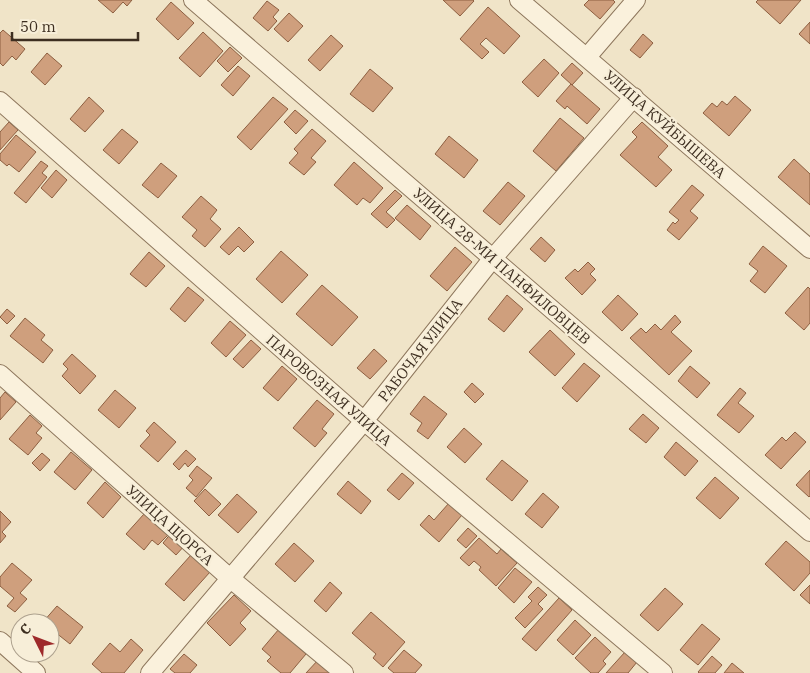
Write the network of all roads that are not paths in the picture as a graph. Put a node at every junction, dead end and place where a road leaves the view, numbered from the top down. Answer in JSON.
{"nodes":[{"id":1,"x":193,"y":0,"type":"edge"},
{"id":2,"x":519,"y":0,"type":"edge"},
{"id":3,"x":636,"y":0,"type":"edge"},
{"id":4,"x":587,"y":57,"type":"junction"},
{"id":5,"x":634,"y":97,"type":"junction"},
{"id":6,"x":0,"y":101,"type":"edge"},
{"id":7,"x":810,"y":249,"type":"edge"},
{"id":8,"x":493,"y":258,"type":"junction"},
{"id":9,"x":0,"y":374,"type":"edge"},
{"id":10,"x":364,"y":421,"type":"junction"},
{"id":11,"x":810,"y":532,"type":"edge"},
{"id":12,"x":231,"y":579,"type":"junction"},
{"id":13,"x":0,"y":641,"type":"edge"},
{"id":14,"x":36,"y":673,"type":"edge"},
{"id":15,"x":150,"y":673,"type":"edge"},
{"id":16,"x":344,"y":673,"type":"edge"},
{"id":17,"x":663,"y":673,"type":"edge"}],
"edges":[{"from":1,"to":8,"type":"street","name":"УЛИЦА 28-МИ ПАНФИЛОВЦЕВ"},
{"from":2,"to":4,"type":"street","name":"УЛИЦА КУЙБЫШЕВА"},
{"from":3,"to":4,"type":"street"},
{"from":4,"to":5,"type":"street","name":"УЛИЦА КУЙБЫШЕВА"},
{"from":5,"to":7,"type":"street","name":"УЛИЦА КУЙБЫШЕВА"},
{"from":5,"to":8,"type":"street","name":"РАБОЧАЯ УЛИЦА"},
{"from":6,"to":10,"type":"street","name":"ПАРОВОЗНАЯ УЛИЦА"},
{"from":8,"to":10,"type":"street","name":"РАБОЧАЯ УЛИЦА"},
{"from":8,"to":11,"type":"street","name":"УЛИЦА 28-МИ ПАНФИЛОВЦЕВ"},
{"from":9,"to":12,"type":"street","name":"УЛИЦА ЩОРСА"},
{"from":10,"to":12,"type":"street","name":"РАБОЧАЯ УЛИЦА"},
{"from":10,"to":17,"type":"street","name":"ПАРОВОЗНАЯ УЛИЦА"},
{"from":12,"to":15,"type":"street","name":"РАБОЧАЯ УЛИЦА"},
{"from":12,"to":16,"type":"street","name":"УЛИЦА ЩОРСА"},
{"from":13,"to":14,"type":"street"}]}
